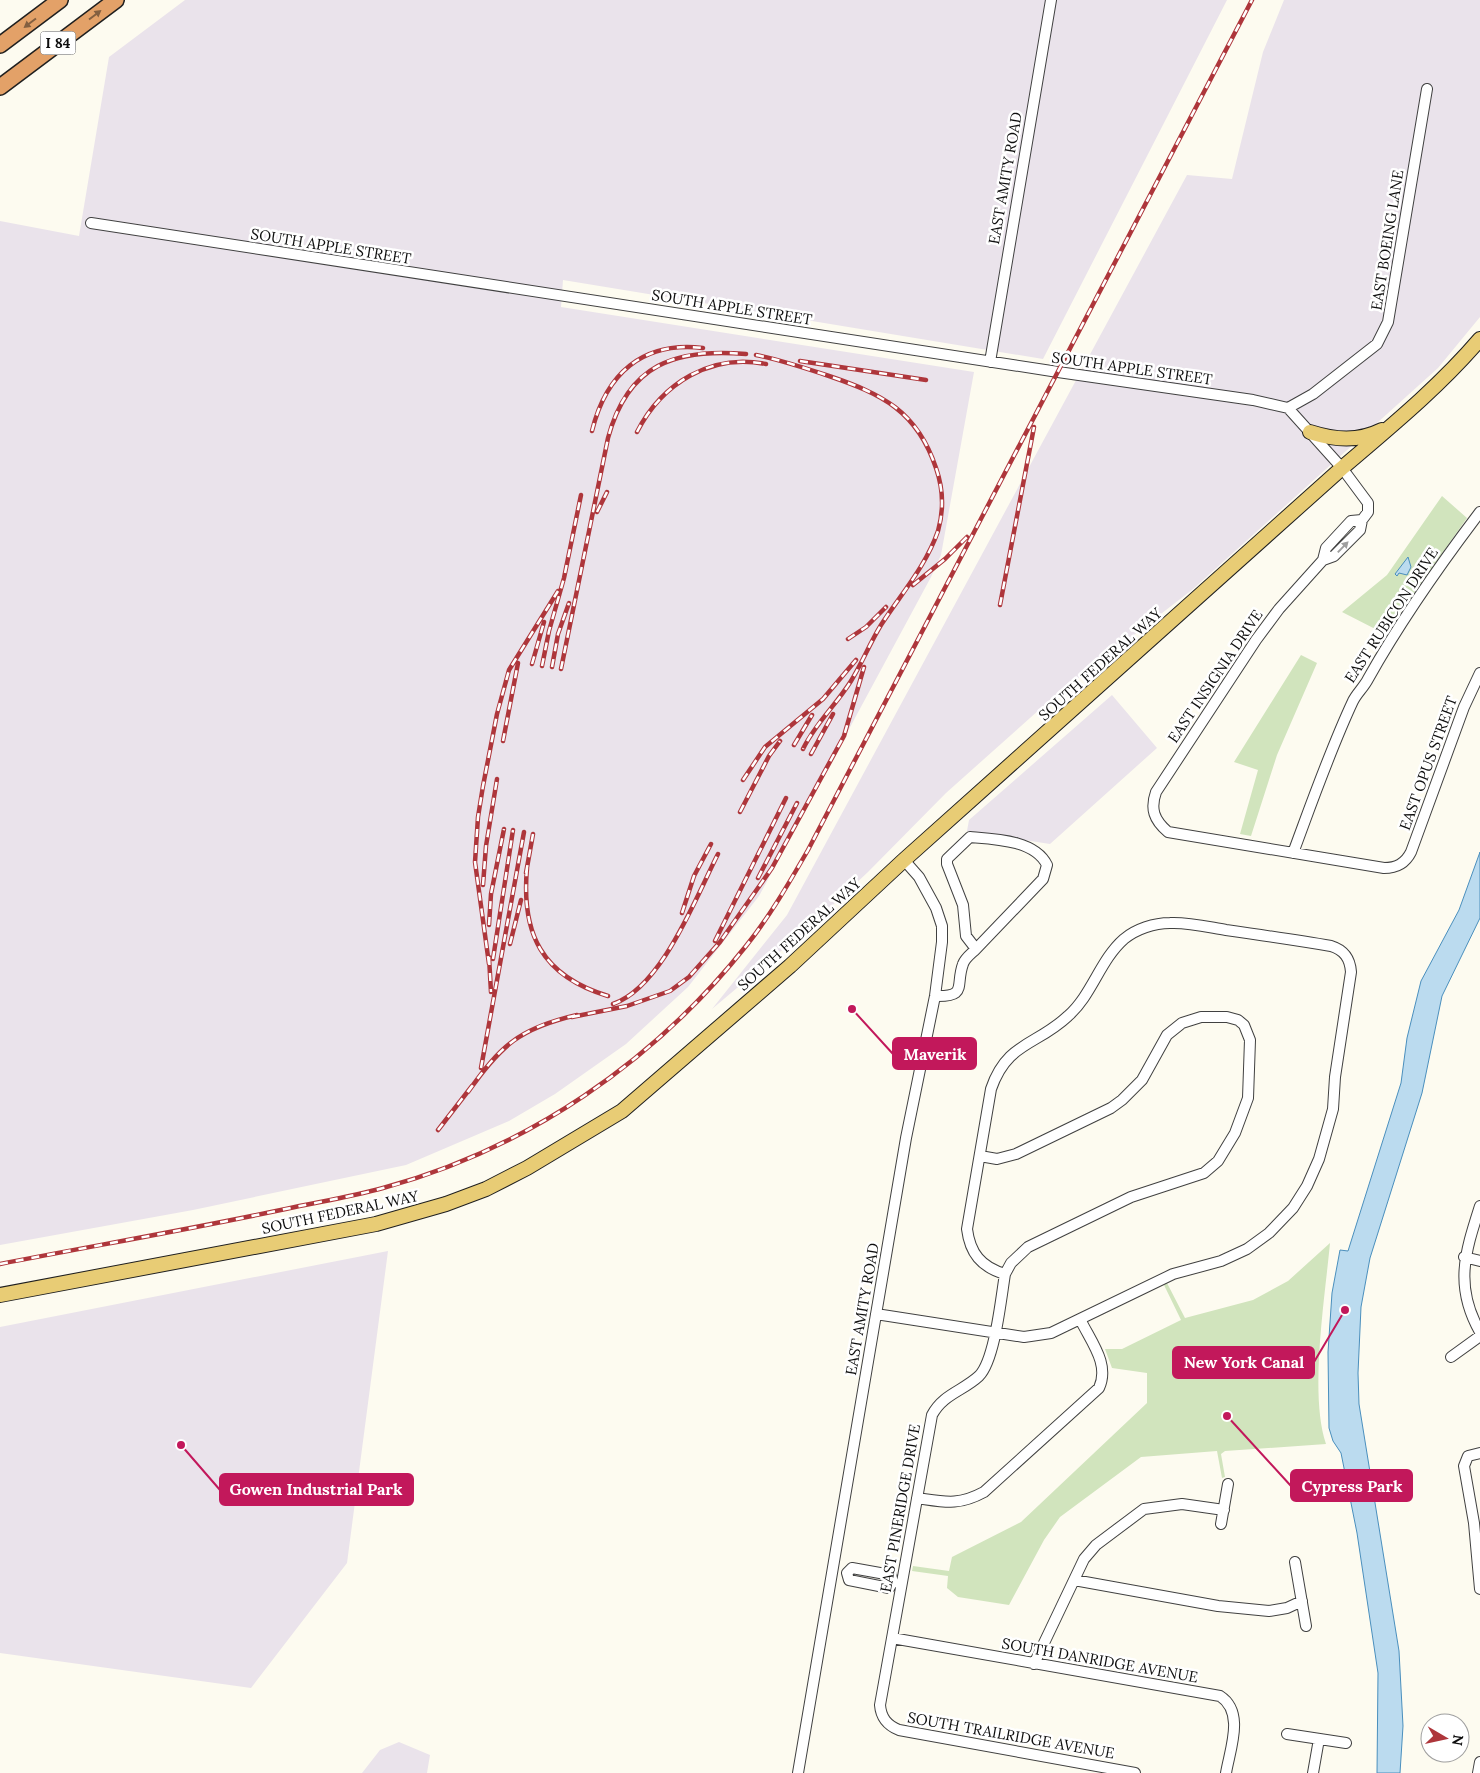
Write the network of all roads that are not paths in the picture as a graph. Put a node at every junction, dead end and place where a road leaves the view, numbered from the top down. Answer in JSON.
{"nodes":[{"id":1,"x":60,"y":0,"type":"edge"},
{"id":2,"x":116,"y":0,"type":"edge"},
{"id":3,"x":1051,"y":0,"type":"edge"},
{"id":4,"x":0,"y":45,"type":"edge"},
{"id":5,"x":0,"y":87,"type":"edge"},
{"id":6,"x":1426,"y":89,"type":"dead end"},
{"id":7,"x":91,"y":223,"type":"dead end"},
{"id":8,"x":1480,"y":339,"type":"edge"},
{"id":9,"x":990,"y":362,"type":"junction"},
{"id":10,"x":1288,"y":408,"type":"junction"},
{"id":11,"x":1398,"y":421,"type":"junction"},
{"id":12,"x":1310,"y":432,"type":"junction"},
{"id":13,"x":1342,"y":468,"type":"junction"},
{"id":14,"x":1480,"y":512,"type":"edge"},
{"id":15,"x":1480,"y":673,"type":"edge"},
{"id":16,"x":1293,"y":853,"type":"junction"},
{"id":17,"x":904,"y":860,"type":"junction"},
{"id":18,"x":976,"y":949,"type":"junction"},
{"id":19,"x":935,"y":996,"type":"junction"},
{"id":20,"x":980,"y":1156,"type":"junction"},
{"id":21,"x":1480,"y":1206,"type":"edge"},
{"id":22,"x":1464,"y":1257,"type":"junction"},
{"id":23,"x":1480,"y":1262,"type":"edge"},
{"id":24,"x":1005,"y":1274,"type":"junction"},
{"id":25,"x":0,"y":1295,"type":"edge"},
{"id":26,"x":876,"y":1314,"type":"junction"},
{"id":27,"x":1080,"y":1319,"type":"junction"},
{"id":28,"x":1480,"y":1332,"type":"edge"},
{"id":29,"x":994,"y":1333,"type":"junction"},
{"id":30,"x":1480,"y":1336,"type":"edge"},
{"id":31,"x":1451,"y":1357,"type":"dead end"},
{"id":32,"x":1480,"y":1453,"type":"edge"},
{"id":33,"x":1228,"y":1484,"type":"dead end"},
{"id":34,"x":917,"y":1498,"type":"junction"},
{"id":35,"x":1224,"y":1510,"type":"junction"},
{"id":36,"x":1221,"y":1524,"type":"dead end"},
{"id":37,"x":1294,"y":1562,"type":"dead end"},
{"id":38,"x":833,"y":1571,"type":"junction"},
{"id":39,"x":1074,"y":1580,"type":"junction"},
{"id":40,"x":897,"y":1582,"type":"junction"},
{"id":41,"x":1480,"y":1589,"type":"edge"},
{"id":42,"x":1302,"y":1601,"type":"junction"},
{"id":43,"x":1306,"y":1626,"type":"dead end"},
{"id":44,"x":892,"y":1638,"type":"junction"},
{"id":45,"x":1034,"y":1664,"type":"junction"},
{"id":46,"x":884,"y":1720,"type":"joint"},
{"id":47,"x":1288,"y":1734,"type":"dead end"},
{"id":48,"x":1319,"y":1739,"type":"junction"},
{"id":49,"x":1346,"y":1744,"type":"dead end"},
{"id":50,"x":1480,"y":1762,"type":"edge"},
{"id":51,"x":798,"y":1773,"type":"edge"},
{"id":52,"x":1136,"y":1773,"type":"edge"},
{"id":53,"x":1226,"y":1773,"type":"edge"},
{"id":54,"x":1313,"y":1773,"type":"edge"},
{"id":55,"x":1478,"y":1773,"type":"edge"}],
"edges":[{"from":1,"to":4,"type":"highway","number":"I 84","one_way":true},
{"from":5,"to":2,"type":"highway","number":"I 84","one_way":true},
{"from":3,"to":9,"type":"street","name":"EAST AMITY ROAD"},
{"from":6,"to":10,"type":"street","name":"EAST BOEING LANE"},
{"from":7,"to":9,"type":"street","name":"SOUTH APPLE STREET"},
{"from":8,"to":11,"type":"main road","name":"SOUTH FEDERAL WAY"},
{"from":9,"to":10,"type":"street","name":"SOUTH APPLE STREET"},
{"from":10,"to":12,"type":"street"},
{"from":11,"to":12,"type":"main road"},
{"from":11,"to":13,"type":"main road","name":"SOUTH FEDERAL WAY"},
{"from":12,"to":13,"type":"street"},
{"from":13,"to":16,"type":"street","name":"EAST INSIGNIA DRIVE"},
{"from":13,"to":17,"type":"main road","name":"SOUTH FEDERAL WAY"},
{"from":14,"to":16,"type":"street","name":"EAST RUBICON DRIVE"},
{"from":15,"to":16,"type":"street","name":"EAST OPUS STREET"},
{"from":17,"to":19,"type":"street","name":"EAST AMITY ROAD"},
{"from":17,"to":25,"type":"main road","name":"SOUTH FEDERAL WAY"},
{"from":18,"to":18,"type":"street"},
{"from":18,"to":19,"type":"street"},
{"from":19,"to":26,"type":"street","name":"EAST AMITY ROAD"},
{"from":20,"to":24,"type":"street"},
{"from":20,"to":24,"type":"street","name":"EAST PINERIDGE DRIVE"},
{"from":20,"to":27,"type":"street"},
{"from":21,"to":22,"type":"street"},
{"from":22,"to":23,"type":"street"},
{"from":22,"to":28,"type":"street"},
{"from":24,"to":29,"type":"street","name":"EAST PINERIDGE DRIVE"},
{"from":26,"to":29,"type":"street"},
{"from":26,"to":38,"type":"street","name":"EAST AMITY ROAD"},
{"from":27,"to":29,"type":"street"},
{"from":27,"to":34,"type":"street"},
{"from":29,"to":34,"type":"street","name":"EAST PINERIDGE DRIVE"},
{"from":30,"to":31,"type":"street"},
{"from":32,"to":41,"type":"street"},
{"from":33,"to":35,"type":"street"},
{"from":34,"to":40,"type":"street","name":"EAST PINERIDGE DRIVE"},
{"from":35,"to":36,"type":"street"},
{"from":35,"to":39,"type":"street"},
{"from":37,"to":42,"type":"street"},
{"from":38,"to":40,"type":"street"},
{"from":38,"to":51,"type":"street","name":"EAST AMITY ROAD"},
{"from":39,"to":42,"type":"street"},
{"from":39,"to":45,"type":"street"},
{"from":40,"to":44,"type":"street","name":"EAST PINERIDGE DRIVE"},
{"from":42,"to":43,"type":"street"},
{"from":44,"to":45,"type":"street","name":"SOUTH DANRIDGE AVENUE"},
{"from":44,"to":46,"type":"street","name":"EAST PINERIDGE DRIVE"},
{"from":45,"to":53,"type":"street","name":"SOUTH DANRIDGE AVENUE"},
{"from":46,"to":52,"type":"street","name":"SOUTH TRAILRIDGE AVENUE"},
{"from":47,"to":48,"type":"street"},
{"from":48,"to":49,"type":"street"},
{"from":48,"to":54,"type":"street"},
{"from":50,"to":55,"type":"street"}]}
